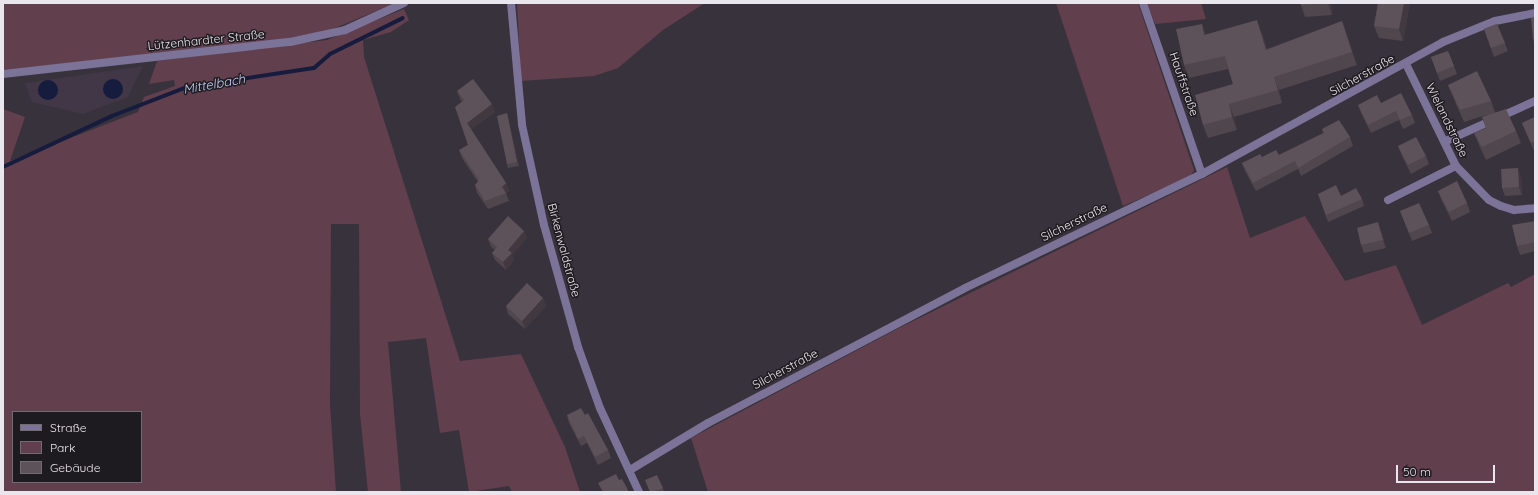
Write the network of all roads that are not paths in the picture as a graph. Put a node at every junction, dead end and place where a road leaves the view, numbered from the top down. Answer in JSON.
{"nodes":[{"id":1,"x":404,"y":3,"type":"edge"},
{"id":2,"x":511,"y":3,"type":"edge"},
{"id":3,"x":1143,"y":3,"type":"edge"},
{"id":4,"x":1535,"y":13,"type":"edge"},
{"id":5,"x":1406,"y":64,"type":"junction"},
{"id":6,"x":3,"y":74,"type":"edge"},
{"id":7,"x":1535,"y":101,"type":"edge"},
{"id":8,"x":1446,"y":141,"type":"junction"},
{"id":9,"x":1456,"y":166,"type":"junction"},
{"id":10,"x":1202,"y":174,"type":"junction"},
{"id":11,"x":1388,"y":200,"type":"dead end"},
{"id":12,"x":1535,"y":208,"type":"edge"},
{"id":13,"x":630,"y":470,"type":"junction"},
{"id":14,"x":640,"y":492,"type":"edge"}],
"edges":[{"from":1,"to":6,"type":"street","name":"Lützenhardter Straße"},
{"from":2,"to":13,"type":"street","name":"Birkenwaldstraße"},
{"from":3,"to":10,"type":"street","name":"Hauffstraße"},
{"from":4,"to":5,"type":"street","name":"Silcherstraße"},
{"from":5,"to":8,"type":"street","name":"Wielandstraße"},
{"from":5,"to":10,"type":"street","name":"Silcherstraße"},
{"from":7,"to":8,"type":"street"},
{"from":8,"to":9,"type":"street","name":"Wielandstraße"},
{"from":9,"to":11,"type":"street"},
{"from":9,"to":12,"type":"street","name":"Wielandstraße"},
{"from":10,"to":13,"type":"street","name":"Silcherstraße"},
{"from":13,"to":14,"type":"street","name":"Birkenwaldstraße"}]}
